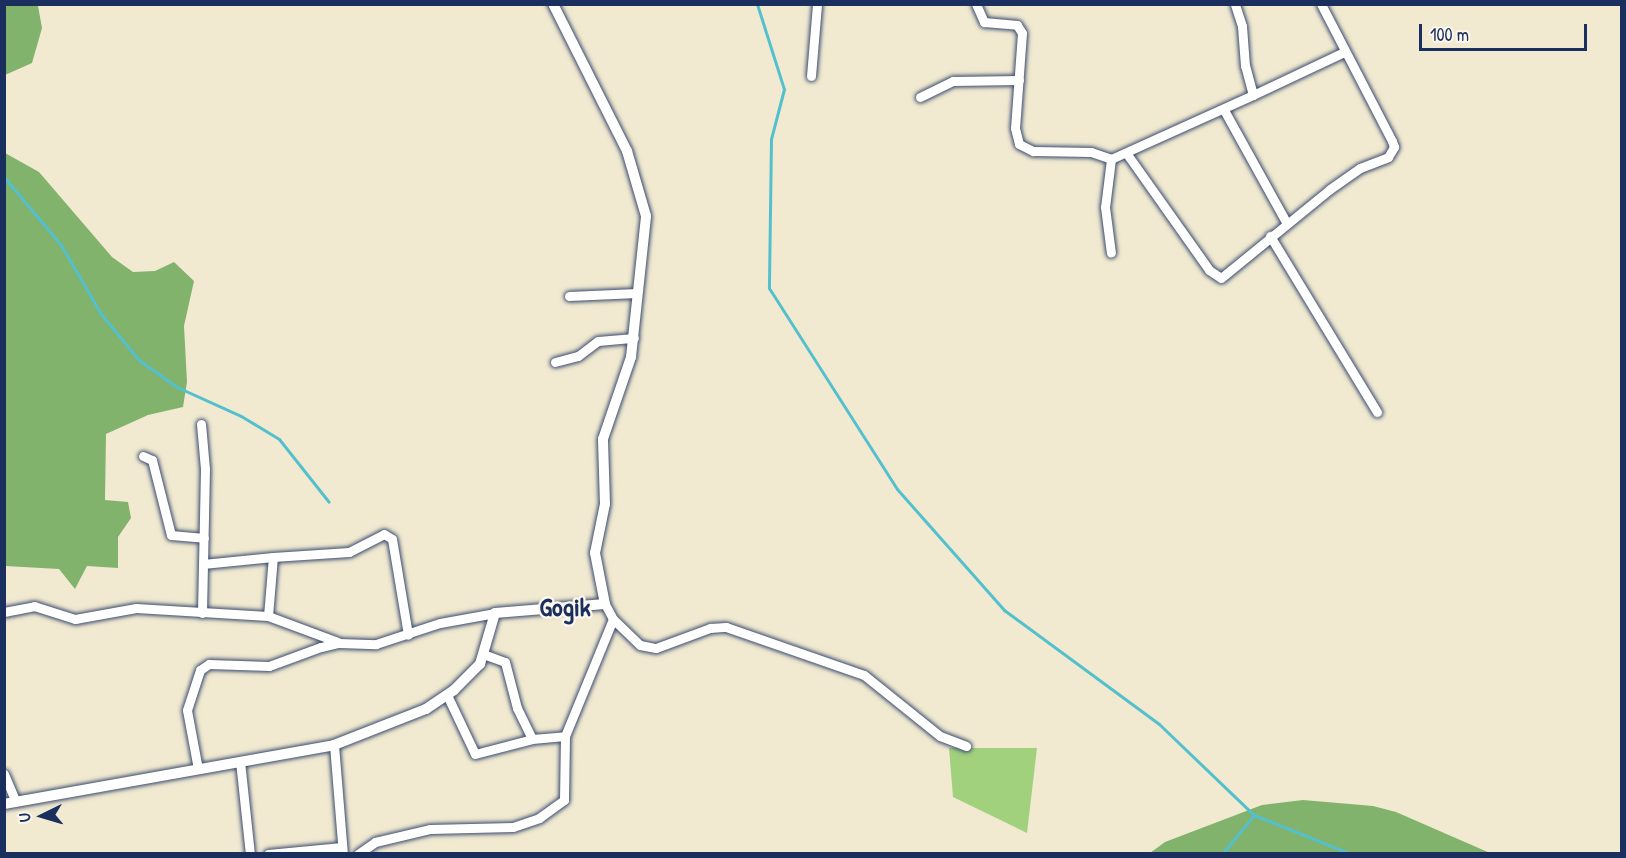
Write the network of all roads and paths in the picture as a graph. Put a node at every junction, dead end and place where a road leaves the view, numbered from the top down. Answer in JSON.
{"nodes":[{"id":1,"x":554,"y":4,"type":"edge"},
{"id":2,"x":817,"y":4,"type":"edge"},
{"id":3,"x":976,"y":4,"type":"edge"},
{"id":4,"x":1235,"y":4,"type":"edge"},
{"id":5,"x":1321,"y":4,"type":"edge"},
{"id":6,"x":1344,"y":52,"type":"junction"},
{"id":7,"x":811,"y":76,"type":"dead end"},
{"id":8,"x":1019,"y":80,"type":"junction"},
{"id":9,"x":1253,"y":95,"type":"junction"},
{"id":10,"x":920,"y":97,"type":"dead end"},
{"id":11,"x":1224,"y":110,"type":"junction"},
{"id":12,"x":1127,"y":154,"type":"junction"},
{"id":13,"x":1110,"y":159,"type":"junction"},
{"id":14,"x":1286,"y":222,"type":"junction"},
{"id":15,"x":1270,"y":236,"type":"junction"},
{"id":16,"x":1111,"y":254,"type":"dead end"},
{"id":17,"x":637,"y":293,"type":"junction"},
{"id":18,"x":569,"y":296,"type":"dead end"},
{"id":19,"x":634,"y":338,"type":"junction"},
{"id":20,"x":555,"y":362,"type":"dead end"},
{"id":21,"x":1377,"y":412,"type":"dead end"},
{"id":22,"x":201,"y":424,"type":"dead end"},
{"id":23,"x":143,"y":456,"type":"dead end"},
{"id":24,"x":204,"y":538,"type":"junction"},
{"id":25,"x":273,"y":557,"type":"junction"},
{"id":26,"x":203,"y":564,"type":"junction"},
{"id":27,"x":605,"y":604,"type":"junction"},
{"id":28,"x":4,"y":612,"type":"edge"},
{"id":29,"x":202,"y":613,"type":"junction"},
{"id":30,"x":495,"y":613,"type":"junction"},
{"id":31,"x":268,"y":616,"type":"junction"},
{"id":32,"x":613,"y":619,"type":"junction"},
{"id":33,"x":408,"y":635,"type":"junction"},
{"id":34,"x":339,"y":643,"type":"junction"},
{"id":35,"x":483,"y":654,"type":"junction"},
{"id":36,"x":447,"y":696,"type":"junction"},
{"id":37,"x":565,"y":736,"type":"junction"},
{"id":38,"x":532,"y":739,"type":"junction"},
{"id":39,"x":334,"y":745,"type":"junction"},
{"id":40,"x":966,"y":746,"type":"dead end"},
{"id":41,"x":240,"y":761,"type":"junction"},
{"id":42,"x":198,"y":769,"type":"junction"},
{"id":43,"x":4,"y":774,"type":"edge"},
{"id":44,"x":10,"y":802,"type":"edge"},
{"id":45,"x":343,"y":850,"type":"edge"},
{"id":46,"x":250,"y":854,"type":"edge"},
{"id":47,"x":268,"y":854,"type":"edge"},
{"id":48,"x":358,"y":854,"type":"edge"}],
"edges":[{"from":1,"to":17,"type":"street"},
{"from":2,"to":7,"type":"street"},
{"from":3,"to":8,"type":"street"},
{"from":4,"to":9,"type":"street"},
{"from":5,"to":6,"type":"street"},
{"from":6,"to":9,"type":"street"},
{"from":6,"to":14,"type":"street"},
{"from":8,"to":10,"type":"street"},
{"from":8,"to":13,"type":"street"},
{"from":9,"to":11,"type":"street"},
{"from":11,"to":12,"type":"street"},
{"from":11,"to":14,"type":"street"},
{"from":12,"to":13,"type":"street"},
{"from":12,"to":15,"type":"street"},
{"from":13,"to":16,"type":"street"},
{"from":14,"to":15,"type":"street"},
{"from":15,"to":21,"type":"street"},
{"from":17,"to":18,"type":"street"},
{"from":17,"to":19,"type":"street"},
{"from":19,"to":20,"type":"street"},
{"from":19,"to":27,"type":"street"},
{"from":22,"to":24,"type":"street"},
{"from":23,"to":24,"type":"street"},
{"from":24,"to":26,"type":"street"},
{"from":25,"to":26,"type":"street"},
{"from":25,"to":31,"type":"street"},
{"from":25,"to":33,"type":"street"},
{"from":26,"to":29,"type":"street"},
{"from":27,"to":30,"type":"street"},
{"from":27,"to":32,"type":"street"},
{"from":28,"to":29,"type":"street"},
{"from":29,"to":31,"type":"street"},
{"from":30,"to":33,"type":"street"},
{"from":30,"to":35,"type":"street"},
{"from":31,"to":34,"type":"street"},
{"from":32,"to":37,"type":"street"},
{"from":32,"to":40,"type":"street"},
{"from":33,"to":34,"type":"street"},
{"from":34,"to":42,"type":"street"},
{"from":35,"to":36,"type":"street"},
{"from":35,"to":38,"type":"street"},
{"from":36,"to":38,"type":"street"},
{"from":36,"to":39,"type":"street"},
{"from":37,"to":38,"type":"street"},
{"from":37,"to":48,"type":"street"},
{"from":39,"to":41,"type":"street"},
{"from":39,"to":45,"type":"street"},
{"from":41,"to":42,"type":"street"},
{"from":41,"to":46,"type":"street"},
{"from":42,"to":44,"type":"street"},
{"from":43,"to":44,"type":"street"},
{"from":45,"to":47,"type":"street"}]}
